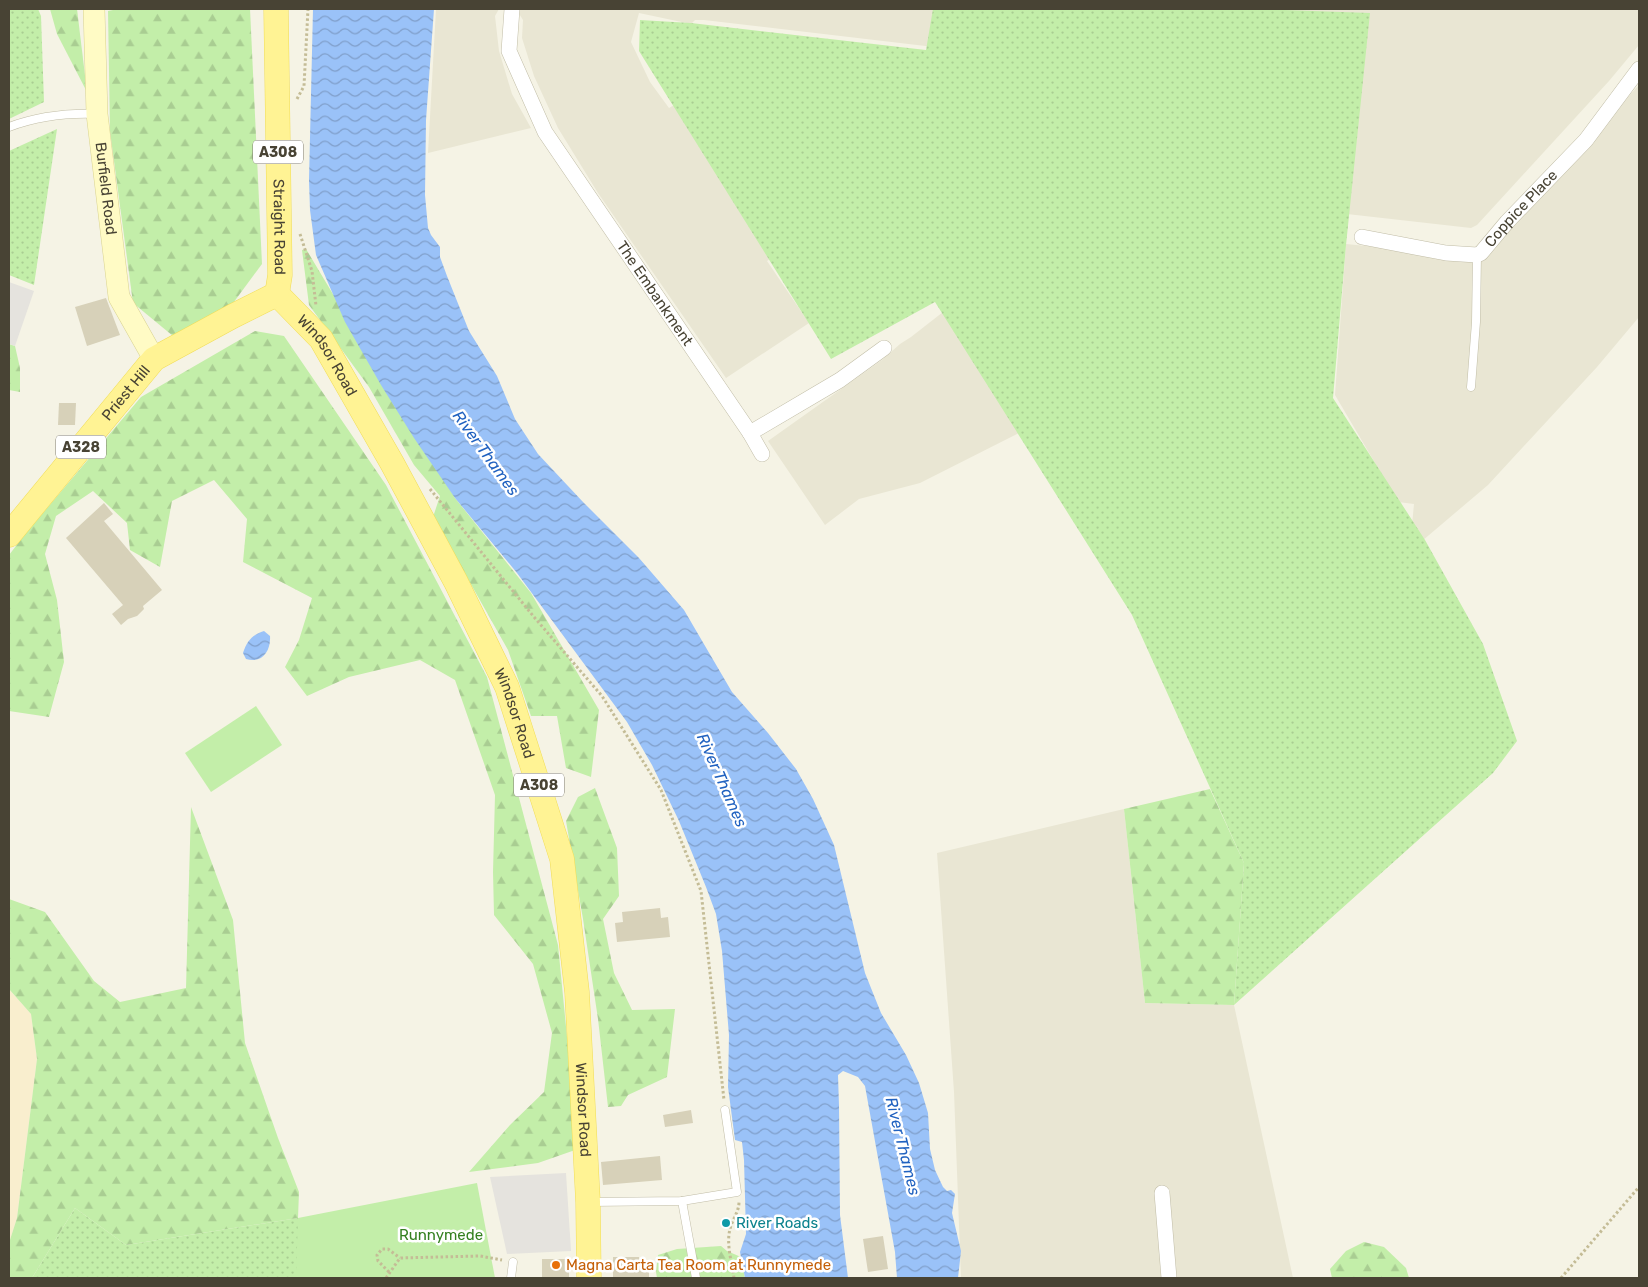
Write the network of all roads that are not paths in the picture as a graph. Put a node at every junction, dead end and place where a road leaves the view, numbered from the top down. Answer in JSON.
{"nodes":[{"id":1,"x":94,"y":9,"type":"edge"},
{"id":2,"x":276,"y":9,"type":"edge"},
{"id":3,"x":512,"y":9,"type":"edge"},
{"id":4,"x":1639,"y":69,"type":"edge"},
{"id":5,"x":97,"y":114,"type":"junction"},
{"id":6,"x":9,"y":127,"type":"edge"},
{"id":7,"x":1362,"y":238,"type":"dead end"},
{"id":8,"x":1477,"y":255,"type":"junction"},
{"id":9,"x":277,"y":294,"type":"junction"},
{"id":10,"x":884,"y":348,"type":"dead end"},
{"id":11,"x":154,"y":359,"type":"junction"},
{"id":12,"x":1471,"y":387,"type":"dead end"},
{"id":13,"x":750,"y":432,"type":"junction"},
{"id":14,"x":762,"y":454,"type":"dead end"},
{"id":15,"x":9,"y":535,"type":"edge"},
{"id":16,"x":725,"y":1110,"type":"road end"},
{"id":17,"x":1162,"y":1192,"type":"dead end"},
{"id":18,"x":682,"y":1201,"type":"junction"},
{"id":19,"x":588,"y":1202,"type":"junction"},
{"id":20,"x":513,"y":1262,"type":"road end"},
{"id":21,"x":512,"y":1278,"type":"edge"},
{"id":22,"x":589,"y":1278,"type":"edge"},
{"id":23,"x":696,"y":1278,"type":"edge"},
{"id":24,"x":1168,"y":1278,"type":"edge"}],
"edges":[{"from":1,"to":5,"type":"main road","name":"Burfield Road"},
{"from":2,"to":9,"type":"main road","name":"Straight Road","number":"A308"},
{"from":3,"to":13,"type":"street","name":"The Embankment"},
{"from":4,"to":8,"type":"street","name":"Coppice Place"},
{"from":5,"to":6,"type":"lane"},
{"from":5,"to":11,"type":"main road","name":"Burfield Road"},
{"from":7,"to":8,"type":"street","name":"Coppice Place"},
{"from":8,"to":12,"type":"lane"},
{"from":9,"to":11,"type":"main road","name":"Priest Hill","number":"A328"},
{"from":9,"to":19,"type":"main road","name":"Windsor Road","number":"A308"},
{"from":10,"to":13,"type":"street"},
{"from":11,"to":15,"type":"main road","name":"Priest Hill","number":"A328"},
{"from":13,"to":14,"type":"street","name":"The Embankment"},
{"from":16,"to":18,"type":"lane"},
{"from":17,"to":24,"type":"street"},
{"from":18,"to":19,"type":"lane"},
{"from":18,"to":23,"type":"lane"},
{"from":19,"to":22,"type":"main road","name":"Windsor Road","number":"A308"},
{"from":20,"to":21,"type":"lane"}]}
